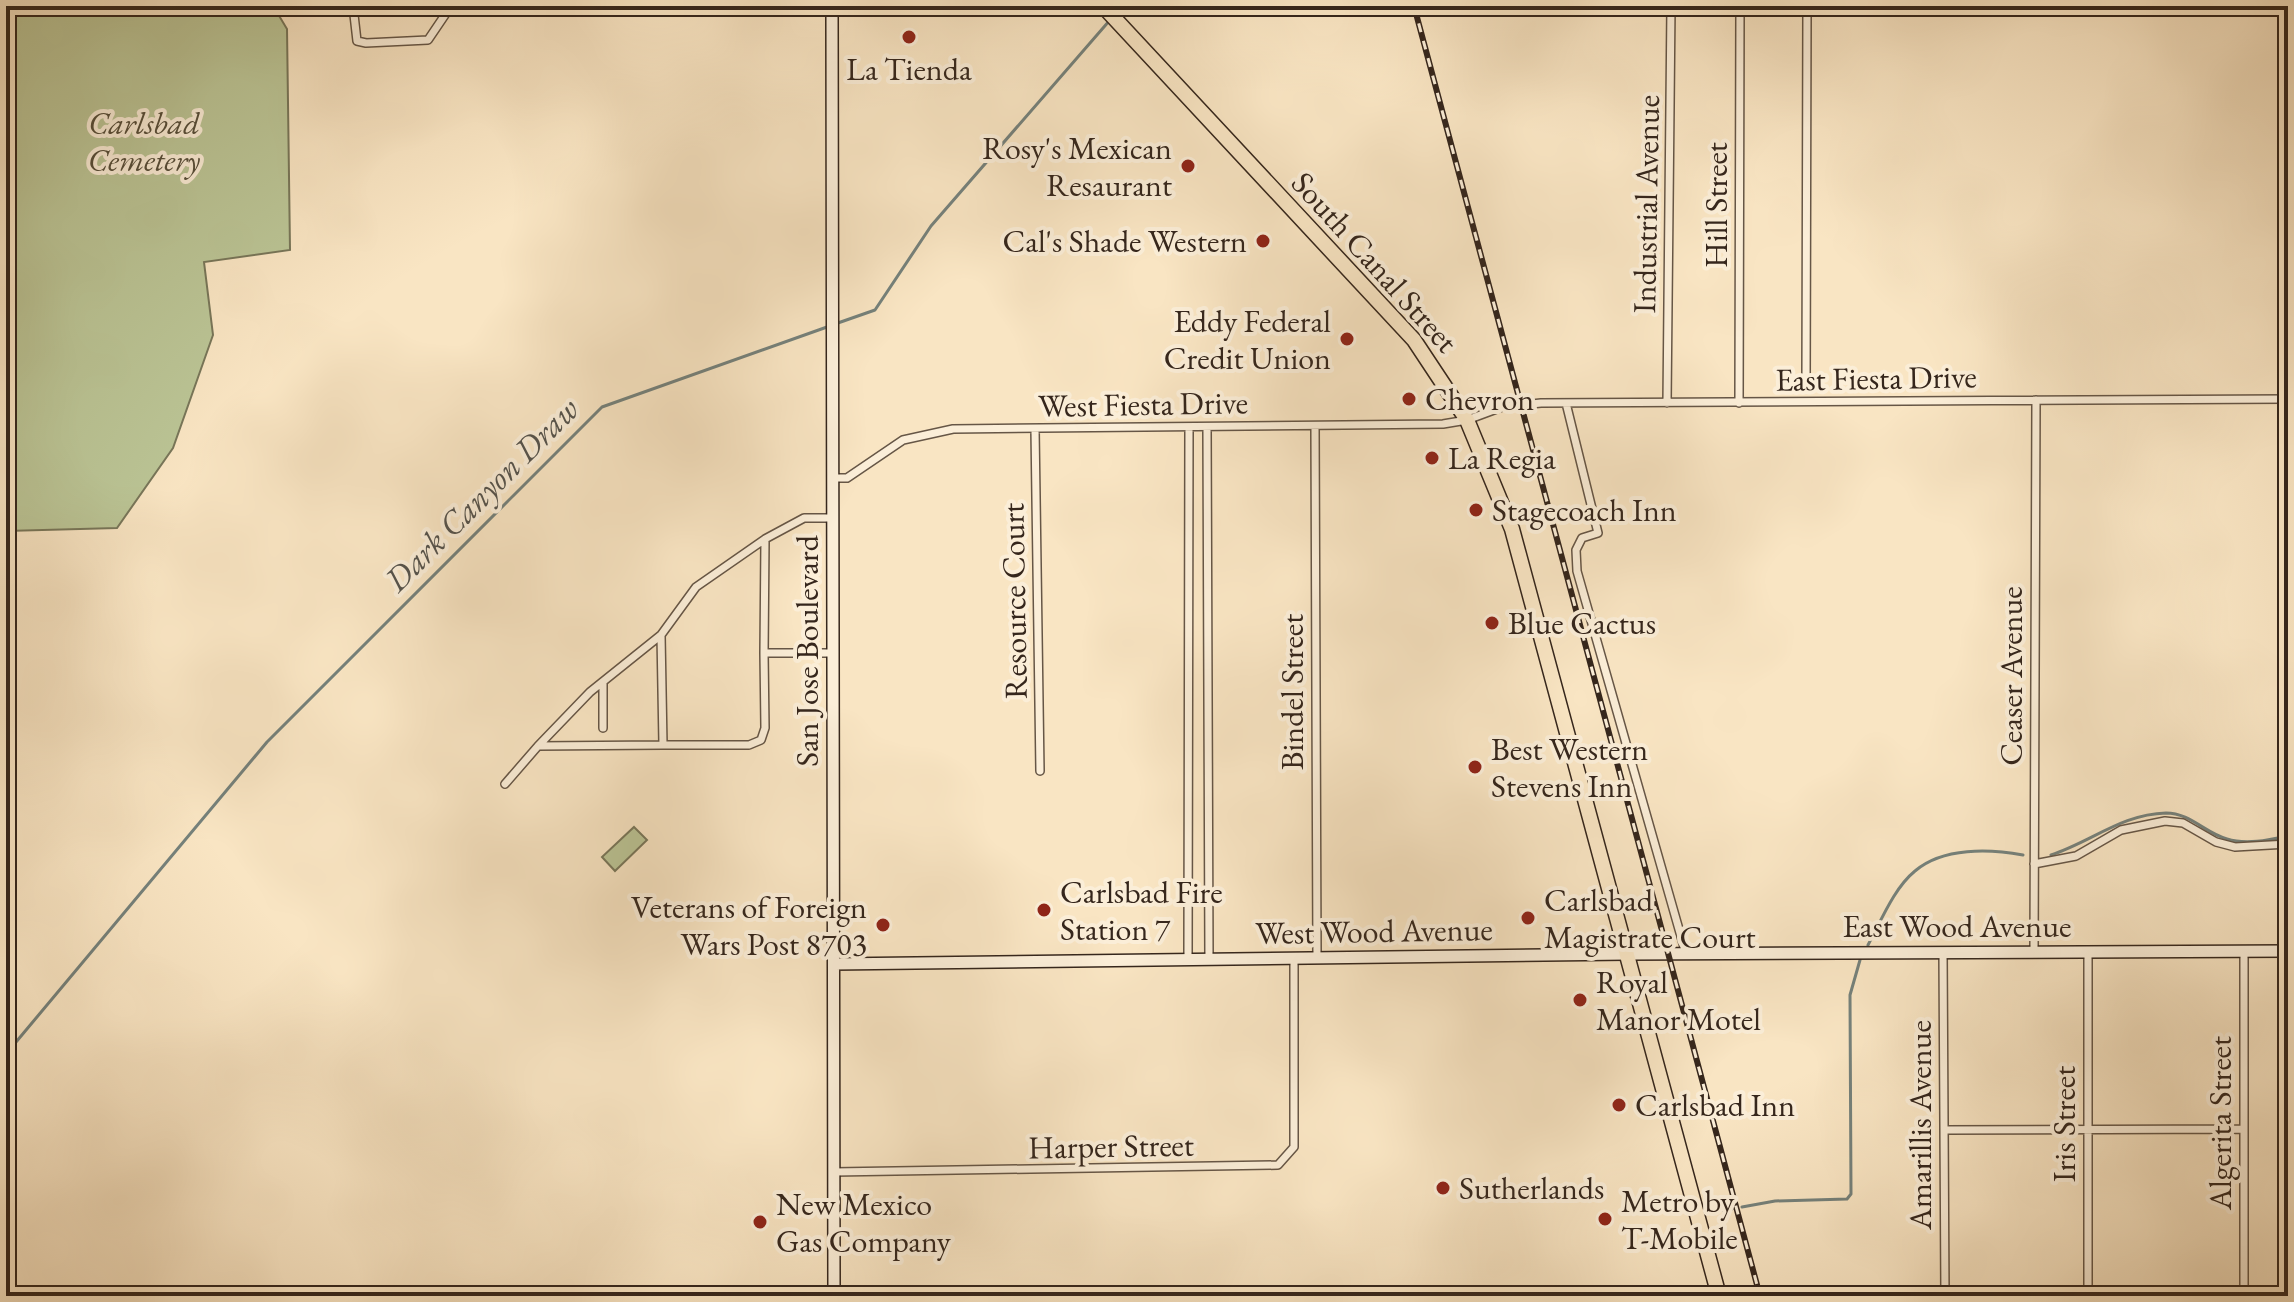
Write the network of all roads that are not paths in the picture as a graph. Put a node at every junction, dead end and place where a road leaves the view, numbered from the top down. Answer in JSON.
{"nodes":[{"id":1,"x":353,"y":6,"type":"edge"},
{"id":2,"x":451,"y":6,"type":"edge"},
{"id":3,"x":832,"y":6,"type":"edge"},
{"id":4,"x":1103,"y":6,"type":"edge"},
{"id":5,"x":1671,"y":6,"type":"edge"},
{"id":6,"x":1740,"y":6,"type":"edge"},
{"id":7,"x":1807,"y":6,"type":"edge"},
{"id":8,"x":1806,"y":388,"type":"dead end"},
{"id":9,"x":2288,"y":399,"type":"edge"},
{"id":10,"x":2036,"y":400,"type":"junction"},
{"id":11,"x":1566,"y":403,"type":"junction"},
{"id":12,"x":1667,"y":403,"type":"junction"},
{"id":13,"x":1739,"y":403,"type":"junction"},
{"id":14,"x":1467,"y":420,"type":"junction"},
{"id":15,"x":1315,"y":426,"type":"junction"},
{"id":16,"x":1189,"y":427,"type":"junction"},
{"id":17,"x":1207,"y":427,"type":"junction"},
{"id":18,"x":1035,"y":429,"type":"junction"},
{"id":19,"x":832,"y":478,"type":"junction"},
{"id":20,"x":832,"y":518,"type":"junction"},
{"id":21,"x":765,"y":539,"type":"junction"},
{"id":22,"x":661,"y":635,"type":"junction"},
{"id":23,"x":764,"y":653,"type":"junction"},
{"id":24,"x":833,"y":653,"type":"junction"},
{"id":25,"x":603,"y":682,"type":"junction"},
{"id":26,"x":603,"y":728,"type":"dead end"},
{"id":27,"x":663,"y":745,"type":"junction"},
{"id":28,"x":538,"y":746,"type":"junction"},
{"id":29,"x":1040,"y":771,"type":"dead end"},
{"id":30,"x":505,"y":784,"type":"dead end"},
{"id":31,"x":2288,"y":844,"type":"edge"},
{"id":32,"x":2034,"y":864,"type":"junction"},
{"id":33,"x":2034,"y":951,"type":"junction"},
{"id":34,"x":2088,"y":951,"type":"junction"},
{"id":35,"x":2244,"y":951,"type":"junction"},
{"id":36,"x":2288,"y":951,"type":"edge"},
{"id":37,"x":1943,"y":953,"type":"junction"},
{"id":38,"x":1627,"y":954,"type":"junction"},
{"id":39,"x":1686,"y":954,"type":"junction"},
{"id":40,"x":1294,"y":958,"type":"junction"},
{"id":41,"x":1317,"y":958,"type":"junction"},
{"id":42,"x":1188,"y":959,"type":"junction"},
{"id":43,"x":1209,"y":959,"type":"junction"},
{"id":44,"x":834,"y":964,"type":"junction"},
{"id":45,"x":2087,"y":1129,"type":"junction"},
{"id":46,"x":2244,"y":1129,"type":"junction"},
{"id":47,"x":1944,"y":1130,"type":"junction"},
{"id":48,"x":834,"y":1172,"type":"junction"},
{"id":49,"x":834,"y":1296,"type":"edge"},
{"id":50,"x":1719,"y":1296,"type":"edge"},
{"id":51,"x":1945,"y":1296,"type":"edge"},
{"id":52,"x":2088,"y":1296,"type":"edge"},
{"id":53,"x":2244,"y":1296,"type":"edge"}],
"edges":[{"from":1,"to":2,"type":"street"},
{"from":3,"to":19,"type":"street","name":"San Jose Boulevard"},
{"from":4,"to":14,"type":"highway","name":"South Canal Street"},
{"from":5,"to":12,"type":"street","name":"Industrial Avenue"},
{"from":6,"to":13,"type":"street","name":"Hill Street"},
{"from":7,"to":8,"type":"street"},
{"from":9,"to":10,"type":"street","name":"East Fiesta Drive"},
{"from":10,"to":13,"type":"street","name":"East Fiesta Drive"},
{"from":10,"to":32,"type":"street","name":"Ceaser Avenue"},
{"from":11,"to":12,"type":"street","name":"East Fiesta Drive"},
{"from":11,"to":14,"type":"street","name":"East Fiesta Drive"},
{"from":11,"to":39,"type":"street"},
{"from":12,"to":13,"type":"street","name":"East Fiesta Drive"},
{"from":14,"to":15,"type":"street","name":"West Fiesta Drive"},
{"from":14,"to":38,"type":"highway","name":"South Canal Street"},
{"from":15,"to":17,"type":"street","name":"West Fiesta Drive"},
{"from":15,"to":41,"type":"street","name":"Bindel Street"},
{"from":16,"to":17,"type":"street","name":"West Fiesta Drive"},
{"from":16,"to":18,"type":"street","name":"West Fiesta Drive"},
{"from":16,"to":42,"type":"street"},
{"from":17,"to":43,"type":"street"},
{"from":18,"to":19,"type":"street","name":"West Fiesta Drive"},
{"from":18,"to":29,"type":"street","name":"Resource Court"},
{"from":19,"to":20,"type":"street","name":"San Jose Boulevard"},
{"from":20,"to":21,"type":"street"},
{"from":20,"to":24,"type":"street","name":"San Jose Boulevard"},
{"from":21,"to":22,"type":"street"},
{"from":21,"to":23,"type":"street"},
{"from":22,"to":25,"type":"street"},
{"from":22,"to":27,"type":"street"},
{"from":23,"to":24,"type":"street"},
{"from":23,"to":27,"type":"street"},
{"from":24,"to":44,"type":"street","name":"San Jose Boulevard"},
{"from":25,"to":26,"type":"street"},
{"from":25,"to":28,"type":"street"},
{"from":27,"to":28,"type":"street"},
{"from":28,"to":30,"type":"street"},
{"from":31,"to":32,"type":"street"},
{"from":32,"to":33,"type":"street","name":"Ceaser Avenue"},
{"from":33,"to":34,"type":"street","name":"East Wood Avenue"},
{"from":33,"to":37,"type":"street","name":"East Wood Avenue"},
{"from":34,"to":35,"type":"street","name":"East Wood Avenue"},
{"from":34,"to":45,"type":"street","name":"Iris Street"},
{"from":35,"to":36,"type":"street","name":"East Wood Avenue"},
{"from":35,"to":46,"type":"street","name":"Algerita Street"},
{"from":37,"to":39,"type":"street","name":"East Wood Avenue"},
{"from":37,"to":47,"type":"street","name":"Amarillis Avenue"},
{"from":38,"to":39,"type":"street","name":"East Wood Avenue"},
{"from":38,"to":41,"type":"street","name":"West Wood Avenue"},
{"from":38,"to":50,"type":"highway","name":"South Canal Street"},
{"from":40,"to":41,"type":"street","name":"West Wood Avenue"},
{"from":40,"to":43,"type":"street","name":"West Wood Avenue"},
{"from":40,"to":48,"type":"street","name":"Harper Street"},
{"from":42,"to":43,"type":"street","name":"West Wood Avenue"},
{"from":42,"to":44,"type":"street","name":"West Wood Avenue"},
{"from":44,"to":48,"type":"street","name":"San Jose Boulevard"},
{"from":45,"to":46,"type":"street"},
{"from":45,"to":47,"type":"street"},
{"from":45,"to":52,"type":"street","name":"Iris Street"},
{"from":46,"to":53,"type":"street","name":"Algerita Street"},
{"from":47,"to":51,"type":"street","name":"Amarillis Avenue"},
{"from":48,"to":49,"type":"street","name":"San Jose Boulevard"}]}
